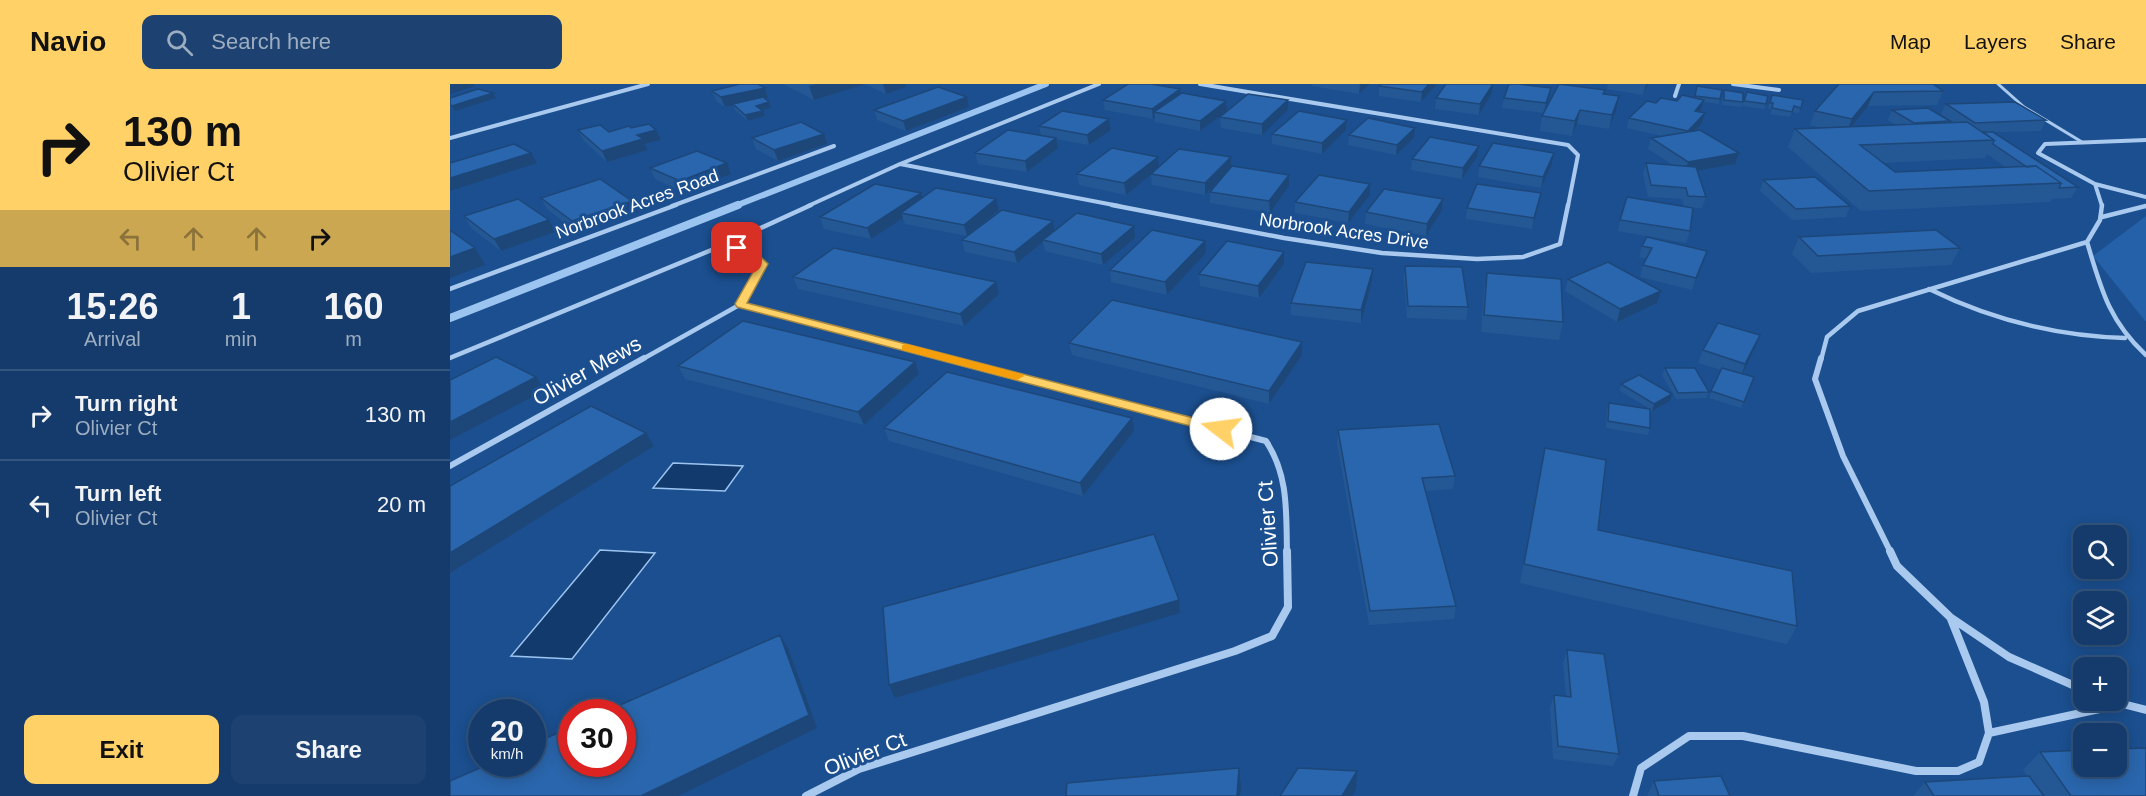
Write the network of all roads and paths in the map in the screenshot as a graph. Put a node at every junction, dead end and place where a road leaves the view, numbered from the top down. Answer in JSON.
{"nodes":[{"id":1,"x":648,"y":84,"type":"edge"},
{"id":2,"x":1099,"y":84,"type":"edge"},
{"id":3,"x":1200,"y":84,"type":"edge"},
{"id":4,"x":1679,"y":84,"type":"edge"},
{"id":5,"x":1733,"y":84,"type":"edge"},
{"id":6,"x":1998,"y":84,"type":"edge"},
{"id":7,"x":1779,"y":90,"type":"dead end"},
{"id":8,"x":1675,"y":96,"type":"dead end"},
{"id":9,"x":450,"y":138,"type":"edge"},
{"id":10,"x":2146,"y":140,"type":"edge"},
{"id":11,"x":2082,"y":141,"type":"junction"},
{"id":12,"x":834,"y":146,"type":"dead end"},
{"id":13,"x":900,"y":164,"type":"junction"},
{"id":14,"x":2095,"y":184,"type":"junction"},
{"id":15,"x":2146,"y":197,"type":"edge"},
{"id":16,"x":2146,"y":206,"type":"edge"},
{"id":17,"x":2102,"y":217,"type":"junction"},
{"id":18,"x":2087,"y":242,"type":"junction"},
{"id":19,"x":726,"y":244,"type":"junction"},
{"id":20,"x":450,"y":289,"type":"edge"},
{"id":21,"x":1929,"y":289,"type":"junction"},
{"id":22,"x":741,"y":304,"type":"junction"},
{"id":23,"x":2126,"y":338,"type":"junction"},
{"id":24,"x":2146,"y":355,"type":"edge"},
{"id":25,"x":450,"y":358,"type":"edge"},
{"id":26,"x":450,"y":466,"type":"edge"},
{"id":27,"x":1950,"y":617,"type":"junction"},
{"id":28,"x":2073,"y":685,"type":"edge"},
{"id":29,"x":2127,"y":707,"type":"edge"},
{"id":30,"x":2090,"y":711,"type":"edge"},
{"id":31,"x":2146,"y":711,"type":"edge"},
{"id":32,"x":1989,"y":733,"type":"junction"},
{"id":33,"x":806,"y":796,"type":"edge"},
{"id":34,"x":1634,"y":796,"type":"edge"}],
"edges":[{"from":1,"to":9,"type":"street"},
{"from":2,"to":13,"type":"street"},
{"from":3,"to":13,"type":"street","name":"Norbrook Acres Drive"},
{"from":4,"to":8,"type":"street"},
{"from":5,"to":7,"type":"street"},
{"from":6,"to":11,"type":"lane"},
{"from":10,"to":11,"type":"street"},
{"from":11,"to":14,"type":"street"},
{"from":12,"to":20,"type":"street","name":"Norbrook Acres Road"},
{"from":13,"to":19,"type":"street"},
{"from":14,"to":15,"type":"street"},
{"from":14,"to":17,"type":"street"},
{"from":16,"to":17,"type":"street"},
{"from":17,"to":18,"type":"street"},
{"from":18,"to":21,"type":"street"},
{"from":18,"to":23,"type":"street"},
{"from":19,"to":22,"type":"street"},
{"from":19,"to":25,"type":"street"},
{"from":21,"to":23,"type":"street"},
{"from":21,"to":27,"type":"street"},
{"from":22,"to":26,"type":"street","name":"Olivier Mews"},
{"from":22,"to":33,"type":"street","name":"Olivier Ct"},
{"from":23,"to":24,"type":"street"},
{"from":27,"to":28,"type":"street"},
{"from":27,"to":32,"type":"street"},
{"from":29,"to":31,"type":"street"},
{"from":30,"to":32,"type":"street"},
{"from":32,"to":34,"type":"street"}]}
